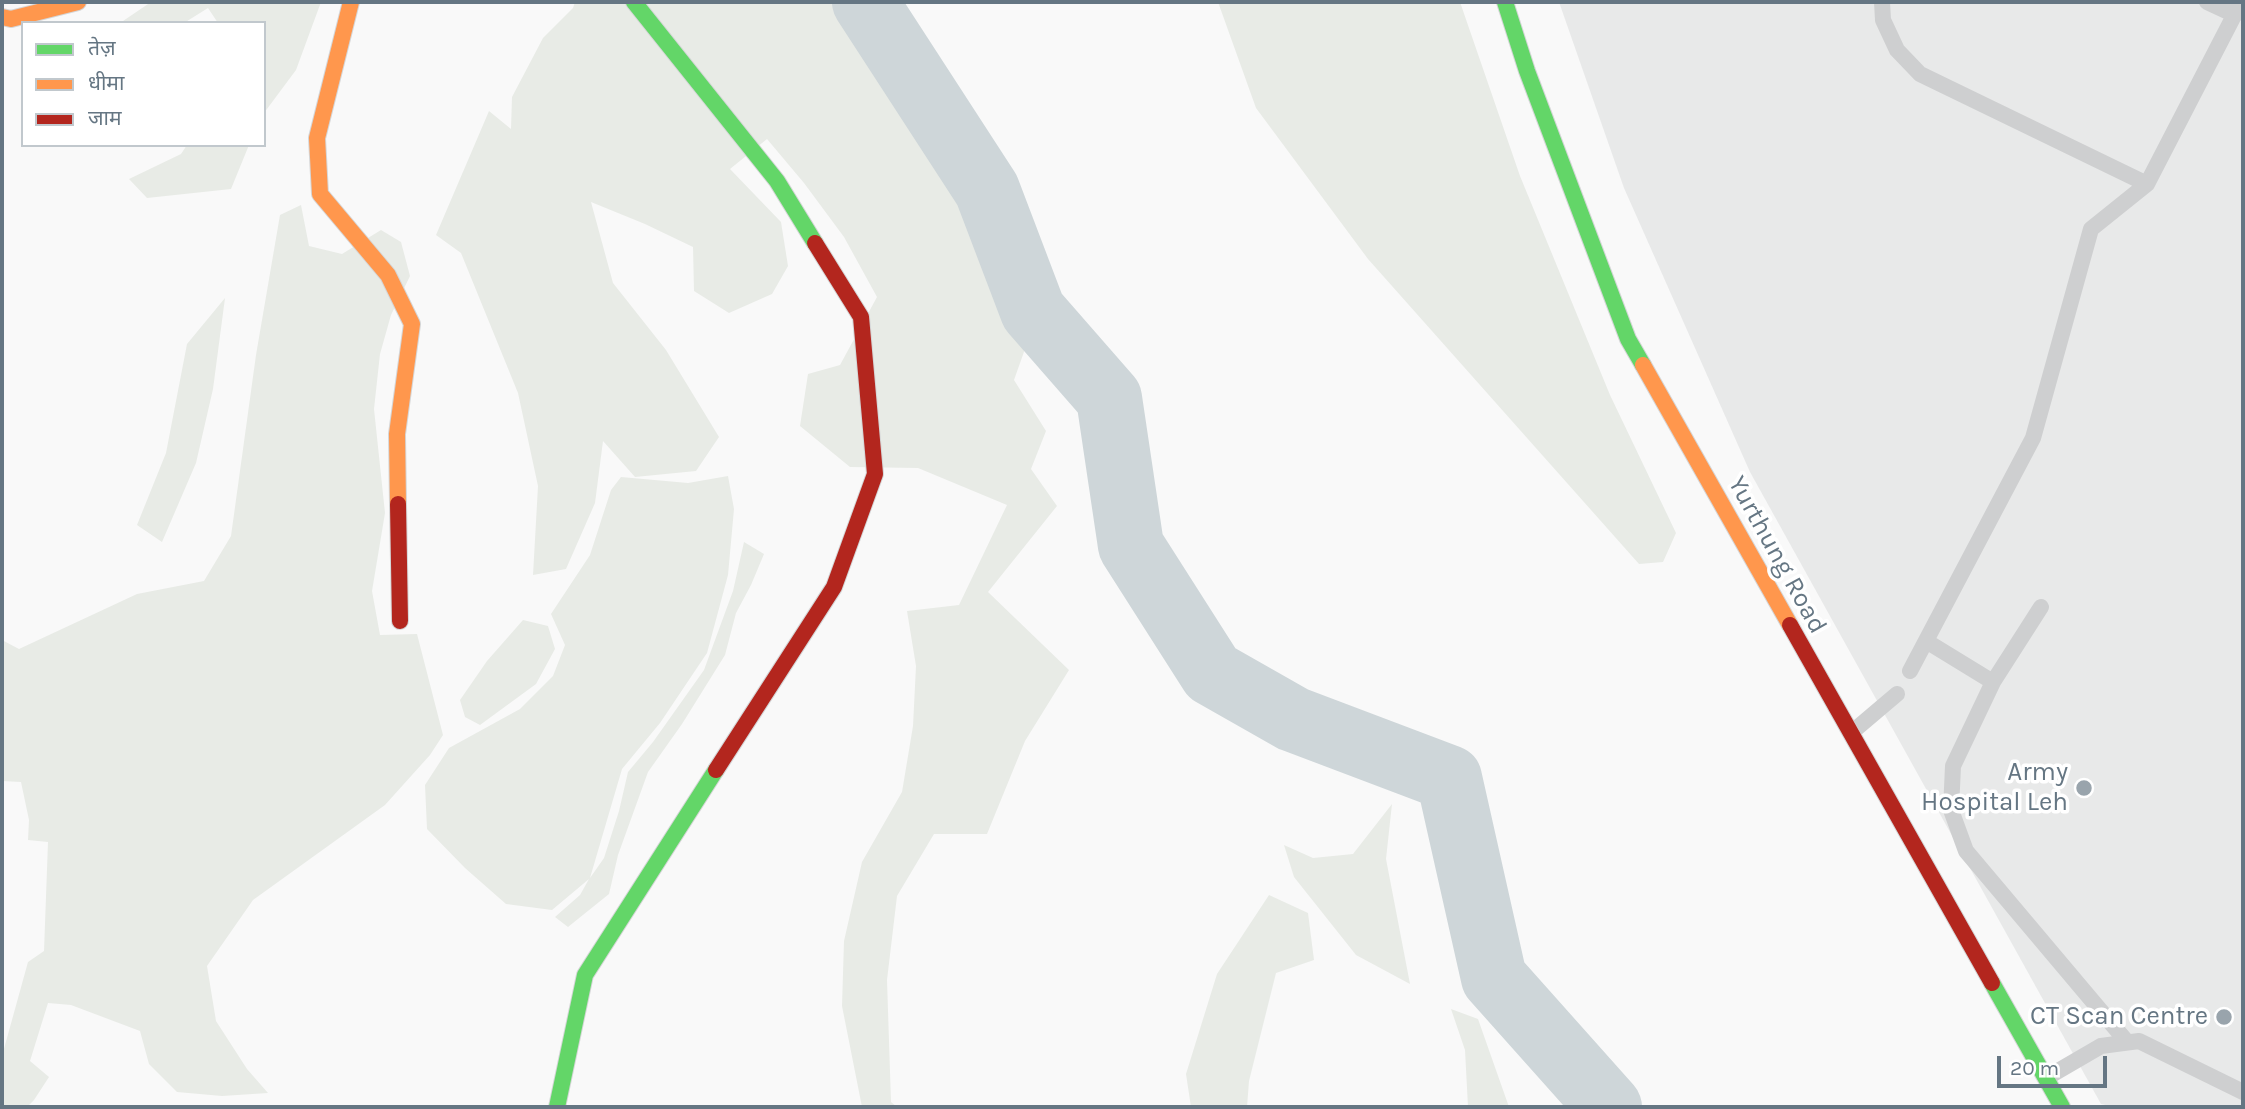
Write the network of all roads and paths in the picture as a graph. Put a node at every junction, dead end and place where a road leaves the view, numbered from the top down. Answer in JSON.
{"nodes":[{"id":1,"x":78,"y":2,"type":"edge"},
{"id":2,"x":351,"y":2,"type":"edge"},
{"id":3,"x":634,"y":2,"type":"edge"},
{"id":4,"x":1505,"y":2,"type":"edge"},
{"id":5,"x":1882,"y":2,"type":"edge"},
{"id":6,"x":2207,"y":2,"type":"edge"},
{"id":7,"x":2238,"y":9,"type":"edge"},
{"id":8,"x":2,"y":17,"type":"edge"},
{"id":9,"x":2147,"y":184,"type":"junction"},
{"id":10,"x":2040,"y":607,"type":"dead end"},
{"id":11,"x":400,"y":621,"type":"dead end"},
{"id":12,"x":1926,"y":641,"type":"junction"},
{"id":13,"x":1910,"y":671,"type":"dead end"},
{"id":14,"x":1993,"y":682,"type":"junction"},
{"id":15,"x":1897,"y":694,"type":"dead end"},
{"id":16,"x":1850,"y":734,"type":"junction"},
{"id":17,"x":2127,"y":1042,"type":"junction"},
{"id":18,"x":2046,"y":1078,"type":"junction"},
{"id":19,"x":2243,"y":1092,"type":"edge"},
{"id":20,"x":556,"y":1107,"type":"edge"},
{"id":21,"x":2062,"y":1107,"type":"edge"}],
"edges":[{"from":1,"to":8,"type":"street"},
{"from":2,"to":11,"type":"street"},
{"from":3,"to":20,"type":"street"},
{"from":4,"to":16,"type":"street","name":"Yurthung Road"},
{"from":5,"to":9,"type":"lane"},
{"from":6,"to":7,"type":"lane"},
{"from":7,"to":9,"type":"lane"},
{"from":9,"to":12,"type":"lane"},
{"from":10,"to":14,"type":"lane"},
{"from":12,"to":13,"type":"lane"},
{"from":12,"to":14,"type":"lane"},
{"from":14,"to":17,"type":"lane"},
{"from":15,"to":16,"type":"lane"},
{"from":16,"to":18,"type":"street","name":"Yurthung Road"},
{"from":17,"to":18,"type":"lane"},
{"from":17,"to":19,"type":"lane"},
{"from":18,"to":21,"type":"street","name":"Yurthung Road"}]}
